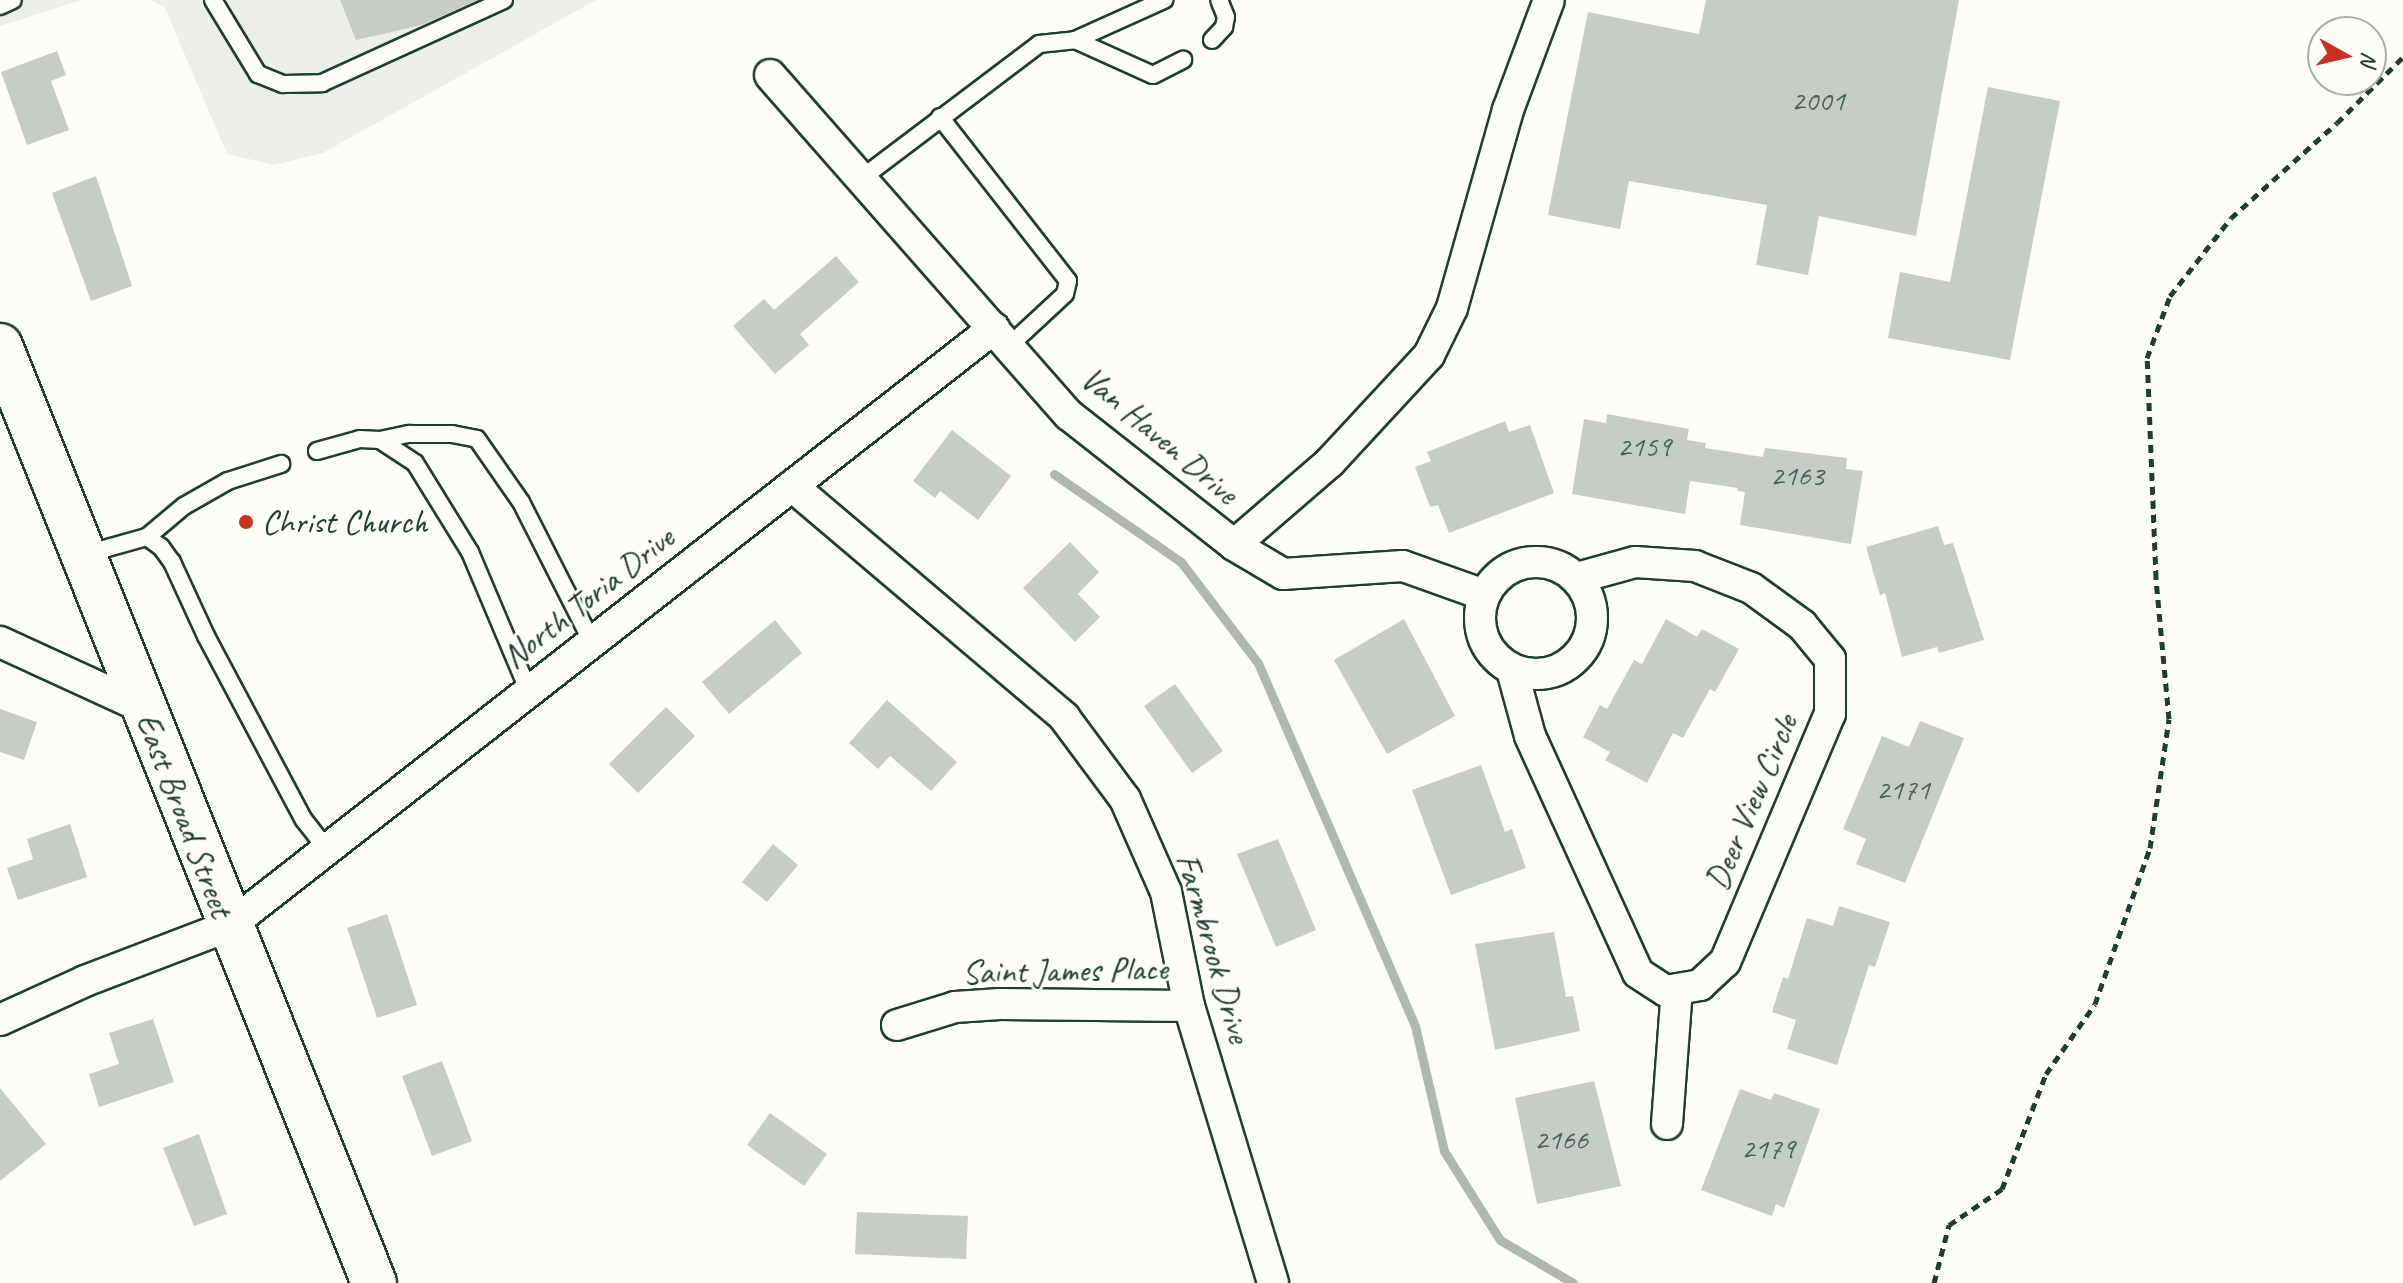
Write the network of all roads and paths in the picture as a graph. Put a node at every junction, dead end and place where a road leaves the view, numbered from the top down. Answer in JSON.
{"nodes":[{"id":1,"x":13,"y":0,"type":"edge"},
{"id":2,"x":213,"y":0,"type":"edge"},
{"id":3,"x":504,"y":0,"type":"edge"},
{"id":4,"x":1164,"y":0,"type":"edge"},
{"id":5,"x":1219,"y":0,"type":"edge"},
{"id":6,"x":1549,"y":0,"type":"edge"},
{"id":7,"x":0,"y":6,"type":"edge"},
{"id":8,"x":1075,"y":40,"type":"junction"},
{"id":9,"x":1212,"y":40,"type":"dead end"},
{"id":10,"x":2403,"y":57,"type":"edge"},
{"id":11,"x":1183,"y":60,"type":"dead end"},
{"id":12,"x":770,"y":75,"type":"dead end"},
{"id":13,"x":940,"y":117,"type":"junction"},
{"id":14,"x":862,"y":178,"type":"junction"},
{"id":15,"x":1002,"y":337,"type":"junction"},
{"id":16,"x":0,"y":346,"type":"edge"},
{"id":17,"x":380,"y":440,"type":"junction"},
{"id":18,"x":317,"y":451,"type":"dead end"},
{"id":19,"x":281,"y":464,"type":"dead end"},
{"id":20,"x":792,"y":486,"type":"junction"},
{"id":21,"x":147,"y":537,"type":"junction"},
{"id":22,"x":1234,"y":545,"type":"junction"},
{"id":23,"x":83,"y":555,"type":"junction"},
{"id":24,"x":1577,"y":578,"type":"junction"},
{"id":25,"x":1484,"y":595,"type":"junction"},
{"id":26,"x":0,"y":642,"type":"edge"},
{"id":27,"x":592,"y":642,"type":"junction"},
{"id":28,"x":1512,"y":670,"type":"junction"},
{"id":29,"x":529,"y":692,"type":"junction"},
{"id":30,"x":144,"y":708,"type":"junction"},
{"id":31,"x":327,"y":849,"type":"junction"},
{"id":32,"x":229,"y":926,"type":"junction"},
{"id":33,"x":1677,"y":989,"type":"junction"},
{"id":34,"x":1189,"y":1006,"type":"junction"},
{"id":35,"x":0,"y":1020,"type":"edge"},
{"id":36,"x":897,"y":1025,"type":"dead end"},
{"id":37,"x":1667,"y":1124,"type":"dead end"},
{"id":38,"x":374,"y":1283,"type":"edge"},
{"id":39,"x":1273,"y":1283,"type":"edge"},
{"id":40,"x":1934,"y":1283,"type":"edge"}],
"edges":[{"from":1,"to":7,"type":"lane"},
{"from":2,"to":3,"type":"lane"},
{"from":4,"to":8,"type":"lane"},
{"from":5,"to":9,"type":"lane"},
{"from":6,"to":22,"type":"street","name":"Van Haven Drive"},
{"from":8,"to":11,"type":"lane"},
{"from":8,"to":13,"type":"lane"},
{"from":10,"to":40,"type":"path"},
{"from":12,"to":14,"type":"street","name":"Van Haven Drive"},
{"from":13,"to":14,"type":"lane"},
{"from":13,"to":15,"type":"lane"},
{"from":14,"to":15,"type":"street","name":"Van Haven Drive"},
{"from":15,"to":20,"type":"street","name":"North Toria Drive"},
{"from":15,"to":22,"type":"street","name":"Van Haven Drive"},
{"from":16,"to":23,"type":"main road","name":"East Broad Street"},
{"from":17,"to":18,"type":"lane"},
{"from":17,"to":27,"type":"lane"},
{"from":17,"to":29,"type":"lane"},
{"from":19,"to":21,"type":"lane"},
{"from":20,"to":27,"type":"street","name":"North Toria Drive"},
{"from":20,"to":34,"type":"street","name":"Farmbrook Drive"},
{"from":21,"to":23,"type":"lane"},
{"from":21,"to":31,"type":"lane"},
{"from":22,"to":25,"type":"street"},
{"from":23,"to":30,"type":"main road","name":"East Broad Street"},
{"from":24,"to":25,"type":"street"},
{"from":24,"to":28,"type":"street"},
{"from":24,"to":33,"type":"street","name":"Deer View Circle"},
{"from":25,"to":28,"type":"street"},
{"from":26,"to":30,"type":"street"},
{"from":27,"to":29,"type":"street","name":"North Toria Drive"},
{"from":28,"to":33,"type":"street"},
{"from":29,"to":31,"type":"street","name":"North Toria Drive"},
{"from":30,"to":32,"type":"main road","name":"East Broad Street"},
{"from":31,"to":32,"type":"street","name":"North Toria Drive"},
{"from":32,"to":35,"type":"street","name":"North Toria Drive"},
{"from":32,"to":38,"type":"main road","name":"East Broad Street"},
{"from":33,"to":37,"type":"street"},
{"from":34,"to":36,"type":"street","name":"Saint James Place"},
{"from":34,"to":39,"type":"street","name":"Farmbrook Drive"}]}
